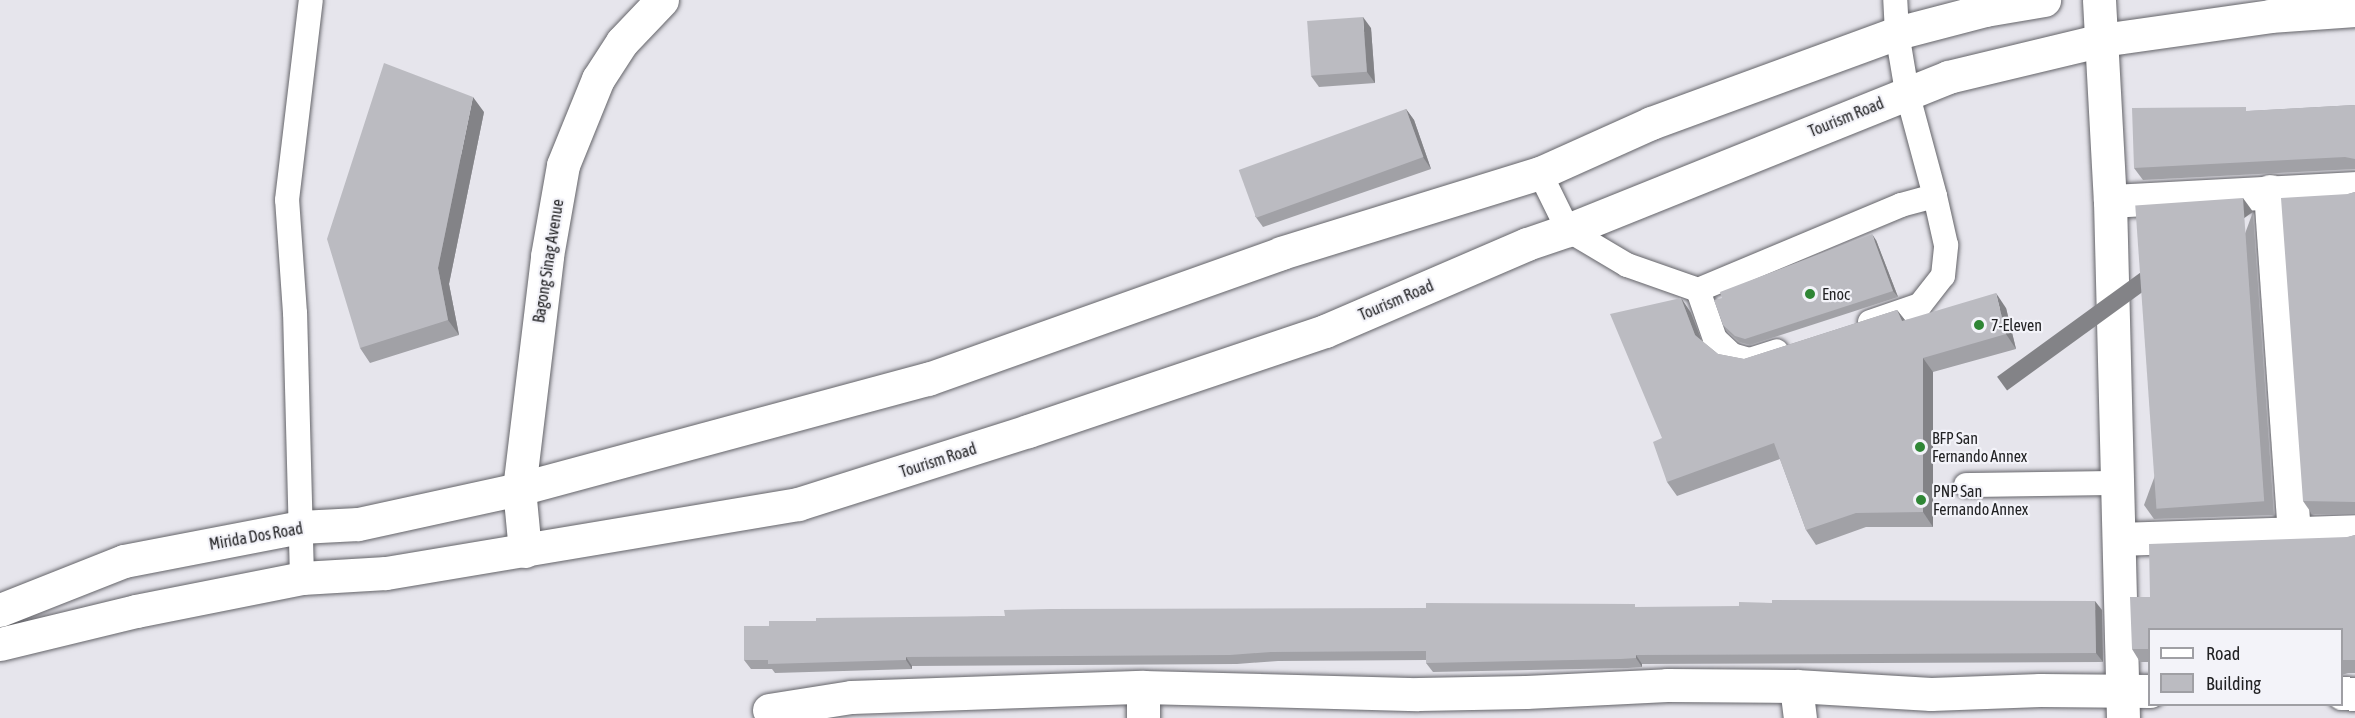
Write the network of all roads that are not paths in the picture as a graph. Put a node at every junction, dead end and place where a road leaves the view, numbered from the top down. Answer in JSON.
{"nodes":[{"id":1,"x":312,"y":0,"type":"edge"},
{"id":2,"x":662,"y":0,"type":"edge"},
{"id":3,"x":1895,"y":0,"type":"edge"},
{"id":4,"x":2044,"y":0,"type":"edge"},
{"id":5,"x":2099,"y":0,"type":"edge"},
{"id":6,"x":2355,"y":10,"type":"edge"},
{"id":7,"x":1897,"y":33,"type":"junction"},
{"id":8,"x":2102,"y":40,"type":"junction"},
{"id":9,"x":1907,"y":92,"type":"junction"},
{"id":10,"x":1540,"y":173,"type":"junction"},
{"id":11,"x":2355,"y":188,"type":"edge"},
{"id":12,"x":2270,"y":191,"type":"junction"},
{"id":13,"x":1935,"y":196,"type":"junction"},
{"id":14,"x":2110,"y":201,"type":"junction"},
{"id":15,"x":1568,"y":230,"type":"junction"},
{"id":16,"x":1698,"y":290,"type":"junction"},
{"id":17,"x":1852,"y":327,"type":"edge"},
{"id":18,"x":1795,"y":345,"type":"edge"},
{"id":19,"x":2117,"y":483,"type":"junction"},
{"id":20,"x":1966,"y":485,"type":"dead end"},
{"id":21,"x":519,"y":489,"type":"junction"},
{"id":22,"x":300,"y":527,"type":"junction"},
{"id":23,"x":2355,"y":531,"type":"edge"},
{"id":24,"x":2294,"y":532,"type":"junction"},
{"id":25,"x":2119,"y":539,"type":"junction"},
{"id":26,"x":525,"y":551,"type":"junction"},
{"id":27,"x":302,"y":578,"type":"junction"},
{"id":28,"x":0,"y":609,"type":"edge"},
{"id":29,"x":0,"y":644,"type":"edge"},
{"id":30,"x":2132,"y":700,"type":"edge"},
{"id":31,"x":1143,"y":702,"type":"edge"},
{"id":32,"x":1798,"y":702,"type":"edge"},
{"id":33,"x":2040,"y":704,"type":"edge"},
{"id":34,"x":1287,"y":705,"type":"edge"},
{"id":35,"x":1007,"y":706,"type":"edge"},
{"id":36,"x":1418,"y":706,"type":"edge"},
{"id":37,"x":1932,"y":706,"type":"edge"},
{"id":38,"x":851,"y":707,"type":"edge"},
{"id":39,"x":769,"y":710,"type":"dead end"}],
"edges":[{"from":1,"to":22,"type":"lane"},
{"from":2,"to":21,"type":"main road","name":"Bagong Sinag Avenue"},
{"from":3,"to":7,"type":"lane"},
{"from":4,"to":7,"type":"main road"},
{"from":5,"to":8,"type":"main road"},
{"from":6,"to":8,"type":"main road","name":"Tourism Road"},
{"from":7,"to":9,"type":"lane"},
{"from":7,"to":10,"type":"main road"},
{"from":8,"to":9,"type":"main road","name":"Tourism Road"},
{"from":8,"to":14,"type":"main road"},
{"from":9,"to":13,"type":"lane"},
{"from":9,"to":15,"type":"main road","name":"Tourism Road"},
{"from":10,"to":15,"type":"lane"},
{"from":10,"to":21,"type":"main road"},
{"from":11,"to":12,"type":"main road"},
{"from":12,"to":14,"type":"main road"},
{"from":12,"to":24,"type":"main road"},
{"from":13,"to":16,"type":"lane"},
{"from":13,"to":17,"type":"lane"},
{"from":14,"to":19,"type":"main road"},
{"from":15,"to":16,"type":"lane"},
{"from":15,"to":26,"type":"main road","name":"Tourism Road"},
{"from":16,"to":18,"type":"lane"},
{"from":19,"to":20,"type":"lane"},
{"from":19,"to":25,"type":"main road"},
{"from":21,"to":22,"type":"main road","name":"Mirida Dos Road"},
{"from":21,"to":26,"type":"main road","name":"Bagong Sinag Avenue"},
{"from":22,"to":27,"type":"lane"},
{"from":22,"to":28,"type":"main road","name":"Mirida Dos Road"},
{"from":23,"to":24,"type":"main road"},
{"from":24,"to":25,"type":"main road"},
{"from":25,"to":30,"type":"main road"},
{"from":26,"to":27,"type":"main road","name":"Tourism Road"},
{"from":27,"to":29,"type":"main road"},
{"from":30,"to":33,"type":"main road"},
{"from":31,"to":34,"type":"main road"},
{"from":31,"to":35,"type":"main road"},
{"from":32,"to":36,"type":"main road"},
{"from":32,"to":37,"type":"main road"},
{"from":33,"to":37,"type":"main road"},
{"from":34,"to":36,"type":"main road"},
{"from":35,"to":38,"type":"main road"},
{"from":38,"to":39,"type":"main road"}]}
